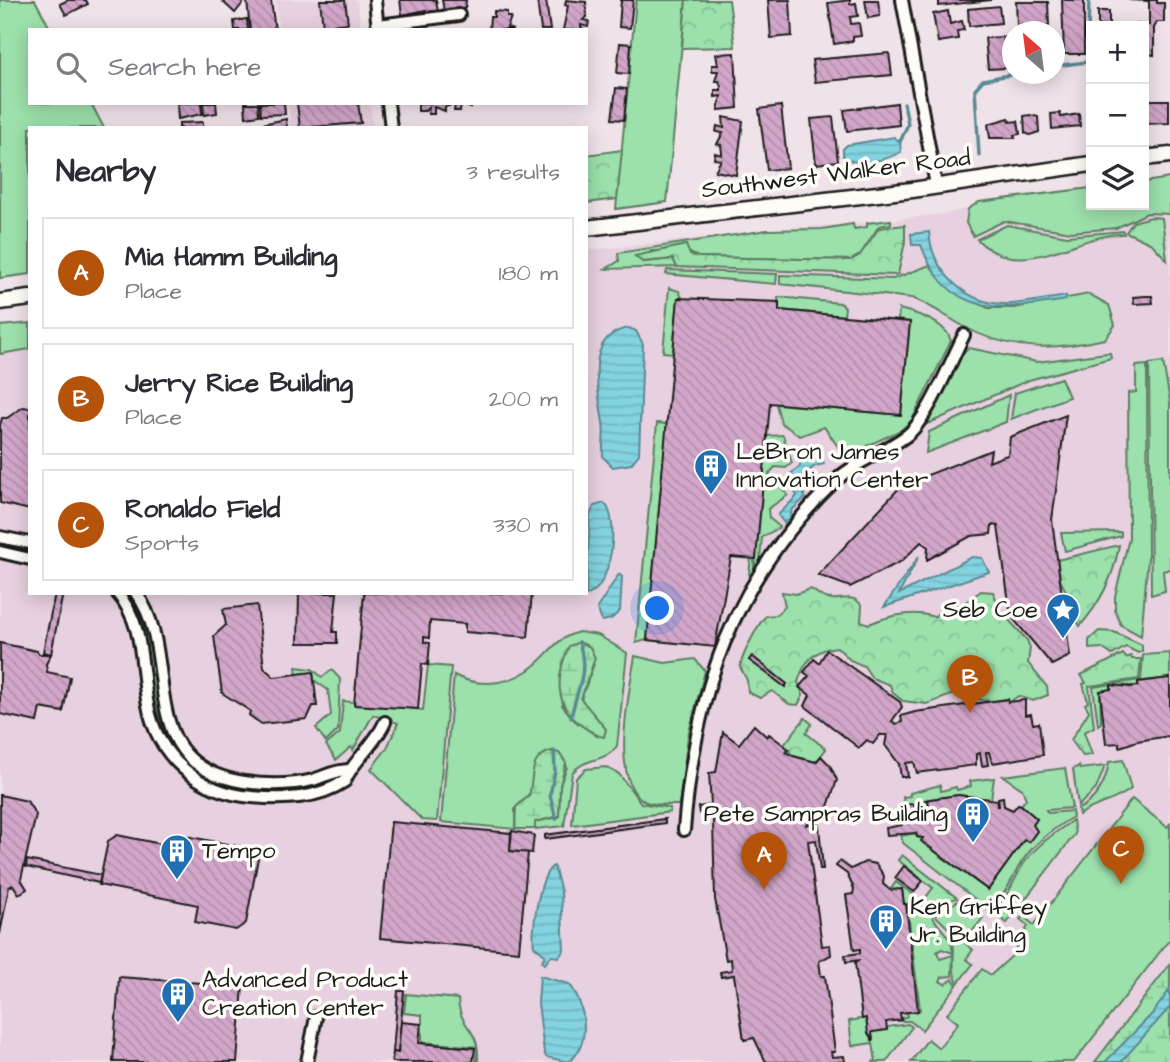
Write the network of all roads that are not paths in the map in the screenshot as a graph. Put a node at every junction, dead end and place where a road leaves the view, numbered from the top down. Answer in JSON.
{"nodes":[{"id":1,"x":374,"y":0,"type":"edge"},
{"id":2,"x":902,"y":0,"type":"edge"},
{"id":3,"x":459,"y":15,"type":"dead end"},
{"id":4,"x":378,"y":28,"type":"edge"},
{"id":5,"x":388,"y":105,"type":"edge"},
{"id":6,"x":391,"y":126,"type":"edge"},
{"id":7,"x":1170,"y":155,"type":"edge"},
{"id":8,"x":1149,"y":157,"type":"edge"},
{"id":9,"x":1086,"y":165,"type":"edge"},
{"id":10,"x":936,"y":185,"type":"junction"},
{"id":11,"x":588,"y":228,"type":"edge"},
{"id":12,"x":28,"y":298,"type":"edge"},
{"id":13,"x":0,"y":302,"type":"edge"},
{"id":14,"x":964,"y":335,"type":"dead end"},
{"id":15,"x":0,"y":537,"type":"edge"},
{"id":16,"x":28,"y":543,"type":"edge"},
{"id":17,"x":0,"y":552,"type":"edge"},
{"id":18,"x":28,"y":559,"type":"edge"},
{"id":19,"x":118,"y":595,"type":"edge"},
{"id":20,"x":137,"y":595,"type":"edge"},
{"id":21,"x":385,"y":722,"type":"dead end"},
{"id":22,"x":349,"y":770,"type":"junction"},
{"id":23,"x":684,"y":830,"type":"dead end"},
{"id":24,"x":316,"y":1017,"type":"dead end"},
{"id":25,"x":307,"y":1062,"type":"edge"}],
"edges":[{"from":1,"to":4,"type":"street"},
{"from":2,"to":10,"type":"street"},
{"from":3,"to":4,"type":"street"},
{"from":5,"to":6,"type":"street"},
{"from":7,"to":8,"type":"main road"},
{"from":9,"to":10,"type":"main road","name":"Southwest Walker Road"},
{"from":10,"to":11,"type":"main road","name":"Southwest Walker Road"},
{"from":12,"to":13,"type":"main road"},
{"from":14,"to":23,"type":"street"},
{"from":15,"to":16,"type":"street"},
{"from":17,"to":18,"type":"street"},
{"from":19,"to":22,"type":"street"},
{"from":20,"to":22,"type":"street"},
{"from":21,"to":22,"type":"street"},
{"from":24,"to":25,"type":"street"}]}
